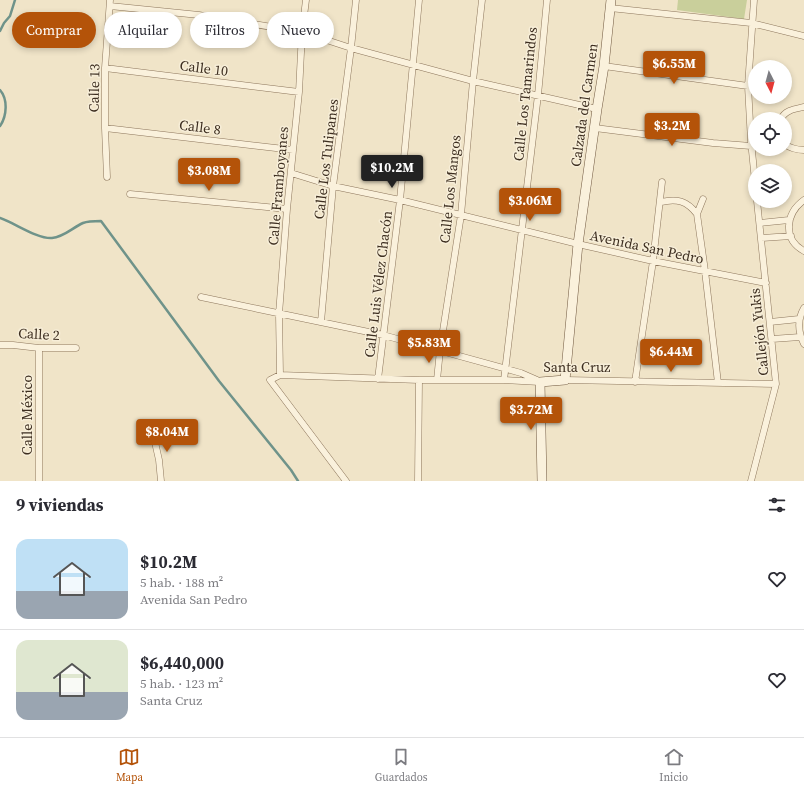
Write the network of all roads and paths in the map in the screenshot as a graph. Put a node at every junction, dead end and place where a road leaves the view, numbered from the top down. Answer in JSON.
{"nodes":[{"id":1,"x":306,"y":0,"type":"edge"},
{"id":2,"x":356,"y":0,"type":"edge"},
{"id":3,"x":419,"y":0,"type":"edge"},
{"id":4,"x":482,"y":0,"type":"edge"},
{"id":5,"x":547,"y":0,"type":"edge"},
{"id":6,"x":754,"y":0,"type":"edge"},
{"id":7,"x":110,"y":3,"type":"edge"},
{"id":8,"x":610,"y":4,"type":"edge"},
{"id":9,"x":304,"y":12,"type":"edge"},
{"id":10,"x":751,"y":23,"type":"junction"},
{"id":11,"x":267,"y":26,"type":"edge"},
{"id":12,"x":804,"y":36,"type":"edge"},
{"id":13,"x":334,"y":42,"type":"edge"},
{"id":14,"x":301,"y":48,"type":"edge"},
{"id":15,"x":351,"y":48,"type":"junction"},
{"id":16,"x":749,"y":60,"type":"edge"},
{"id":17,"x":412,"y":64,"type":"junction"},
{"id":18,"x":604,"y":66,"type":"junction"},
{"id":19,"x":105,"y":68,"type":"junction"},
{"id":20,"x":473,"y":81,"type":"junction"},
{"id":21,"x":748,"y":86,"type":"edge"},
{"id":22,"x":299,"y":92,"type":"junction"},
{"id":23,"x":538,"y":95,"type":"junction"},
{"id":24,"x":804,"y":107,"type":"edge"},
{"id":25,"x":596,"y":109,"type":"junction"},
{"id":26,"x":788,"y":112,"type":"edge"},
{"id":27,"x":105,"y":128,"type":"junction"},
{"id":28,"x":595,"y":128,"type":"junction"},
{"id":29,"x":748,"y":142,"type":"edge"},
{"id":30,"x":792,"y":148,"type":"edge"},
{"id":31,"x":293,"y":150,"type":"junction"},
{"id":32,"x":804,"y":150,"type":"edge"},
{"id":33,"x":291,"y":173,"type":"junction"},
{"id":34,"x":107,"y":178,"type":"dead end"},
{"id":35,"x":662,"y":182,"type":"dead end"},
{"id":36,"x":334,"y":186,"type":"junction"},
{"id":37,"x":130,"y":194,"type":"dead end"},
{"id":38,"x":703,"y":199,"type":"dead end"},
{"id":39,"x":400,"y":200,"type":"junction"},
{"id":40,"x":804,"y":200,"type":"edge"},
{"id":41,"x":660,"y":202,"type":"junction"},
{"id":42,"x":758,"y":208,"type":"edge"},
{"id":43,"x":287,"y":209,"type":"junction"},
{"id":44,"x":697,"y":214,"type":"junction"},
{"id":45,"x":461,"y":215,"type":"junction"},
{"id":46,"x":789,"y":220,"type":"junction"},
{"id":47,"x":760,"y":222,"type":"junction"},
{"id":48,"x":522,"y":229,"type":"junction"},
{"id":49,"x":791,"y":236,"type":"junction"},
{"id":50,"x":761,"y":238,"type":"junction"},
{"id":51,"x":578,"y":244,"type":"junction"},
{"id":52,"x":804,"y":251,"type":"edge"},
{"id":53,"x":652,"y":261,"type":"junction"},
{"id":54,"x":705,"y":271,"type":"junction"},
{"id":55,"x":766,"y":283,"type":"junction"},
{"id":56,"x":201,"y":298,"type":"dead end"},
{"id":57,"x":804,"y":308,"type":"edge"},
{"id":58,"x":279,"y":314,"type":"junction"},
{"id":59,"x":799,"y":319,"type":"junction"},
{"id":60,"x":321,"y":322,"type":"junction"},
{"id":61,"x":770,"y":322,"type":"junction"},
{"id":62,"x":383,"y":335,"type":"junction"},
{"id":63,"x":800,"y":337,"type":"junction"},
{"id":64,"x":772,"y":339,"type":"junction"},
{"id":65,"x":804,"y":344,"type":"edge"},
{"id":66,"x":0,"y":345,"type":"edge"},
{"id":67,"x":39,"y":348,"type":"junction"},
{"id":68,"x":76,"y":348,"type":"dead end"},
{"id":69,"x":440,"y":350,"type":"junction"},
{"id":70,"x":505,"y":368,"type":"junction"},
{"id":71,"x":280,"y":375,"type":"junction"},
{"id":72,"x":378,"y":379,"type":"junction"},
{"id":73,"x":418,"y":380,"type":"junction"},
{"id":74,"x":437,"y":380,"type":"junction"},
{"id":75,"x":504,"y":380,"type":"junction"},
{"id":76,"x":565,"y":380,"type":"junction"},
{"id":77,"x":540,"y":382,"type":"junction"},
{"id":78,"x":635,"y":382,"type":"junction"},
{"id":79,"x":718,"y":383,"type":"junction"},
{"id":80,"x":776,"y":384,"type":"junction"},
{"id":81,"x":152,"y":429,"type":"dead end"},
{"id":82,"x":39,"y":481,"type":"edge"},
{"id":83,"x":161,"y":481,"type":"edge"},
{"id":84,"x":346,"y":481,"type":"edge"},
{"id":85,"x":418,"y":481,"type":"edge"},
{"id":86,"x":542,"y":481,"type":"edge"},
{"id":87,"x":751,"y":481,"type":"edge"}],
"edges":[{"from":1,"to":9,"type":"street","name":"Calle Framboyanes"},
{"from":2,"to":15,"type":"street","name":"Calle Los Tulipanes"},
{"from":3,"to":17,"type":"street","name":"Calle Luis Vélez Chacón"},
{"from":4,"to":20,"type":"street","name":"Calle Los Mangos"},
{"from":5,"to":23,"type":"street","name":"Calle Los Tamarindos"},
{"from":6,"to":10,"type":"street"},
{"from":7,"to":11,"type":"street"},
{"from":7,"to":19,"type":"street","name":"Calle 13"},
{"from":8,"to":10,"type":"street"},
{"from":8,"to":18,"type":"street","name":"Calzada del Carmen"},
{"from":10,"to":12,"type":"street"},
{"from":10,"to":16,"type":"street"},
{"from":13,"to":15,"type":"street"},
{"from":14,"to":22,"type":"street","name":"Calle Framboyanes"},
{"from":15,"to":17,"type":"street"},
{"from":15,"to":36,"type":"street","name":"Calle Los Tulipanes"},
{"from":17,"to":20,"type":"street"},
{"from":17,"to":39,"type":"street","name":"Calle Luis Vélez Chacón"},
{"from":18,"to":21,"type":"street"},
{"from":18,"to":25,"type":"street","name":"Calzada del Carmen"},
{"from":19,"to":22,"type":"street","name":"Calle 10"},
{"from":19,"to":27,"type":"street","name":"Calle 13"},
{"from":20,"to":23,"type":"street"},
{"from":20,"to":45,"type":"street","name":"Calle Los Mangos"},
{"from":22,"to":31,"type":"street","name":"Calle Framboyanes"},
{"from":23,"to":25,"type":"street"},
{"from":23,"to":48,"type":"street","name":"Calle Los Tamarindos"},
{"from":24,"to":26,"type":"street"},
{"from":25,"to":28,"type":"street","name":"Calzada del Carmen"},
{"from":27,"to":31,"type":"street","name":"Calle 8"},
{"from":27,"to":34,"type":"street","name":"Calle 13"},
{"from":28,"to":29,"type":"street"},
{"from":28,"to":51,"type":"street","name":"Calzada del Carmen"},
{"from":30,"to":32,"type":"street"},
{"from":31,"to":33,"type":"street","name":"Calle Framboyanes"},
{"from":33,"to":36,"type":"street","name":"Avenida San Pedro"},
{"from":33,"to":43,"type":"street","name":"Calle Framboyanes"},
{"from":35,"to":41,"type":"street"},
{"from":36,"to":39,"type":"street","name":"Avenida San Pedro"},
{"from":36,"to":60,"type":"street","name":"Calle Los Tulipanes"},
{"from":37,"to":43,"type":"street"},
{"from":38,"to":44,"type":"street"},
{"from":39,"to":45,"type":"street","name":"Avenida San Pedro"},
{"from":39,"to":62,"type":"street","name":"Calle Luis Vélez Chacón"},
{"from":40,"to":46,"type":"street"},
{"from":41,"to":44,"type":"street"},
{"from":41,"to":53,"type":"street"},
{"from":42,"to":47,"type":"street","name":"Callejón Yukis"},
{"from":43,"to":58,"type":"street","name":"Calle Framboyanes"},
{"from":44,"to":54,"type":"street"},
{"from":45,"to":48,"type":"street","name":"Avenida San Pedro"},
{"from":45,"to":69,"type":"street","name":"Calle Los Mangos"},
{"from":46,"to":47,"type":"street"},
{"from":46,"to":49,"type":"street"},
{"from":47,"to":50,"type":"street","name":"Callejón Yukis"},
{"from":48,"to":51,"type":"street","name":"Avenida San Pedro"},
{"from":48,"to":70,"type":"street","name":"Calle Los Tamarindos"},
{"from":49,"to":50,"type":"street"},
{"from":49,"to":52,"type":"street"},
{"from":50,"to":55,"type":"street","name":"Callejón Yukis"},
{"from":51,"to":53,"type":"street","name":"Avenida San Pedro"},
{"from":51,"to":76,"type":"street","name":"Calzada del Carmen"},
{"from":53,"to":54,"type":"street","name":"Avenida San Pedro"},
{"from":53,"to":78,"type":"street"},
{"from":54,"to":55,"type":"street","name":"Avenida San Pedro"},
{"from":54,"to":79,"type":"street"},
{"from":55,"to":61,"type":"street","name":"Callejón Yukis"},
{"from":56,"to":58,"type":"street"},
{"from":57,"to":59,"type":"street"},
{"from":58,"to":60,"type":"street"},
{"from":58,"to":71,"type":"street","name":"Calle Framboyanes"},
{"from":59,"to":61,"type":"street"},
{"from":59,"to":63,"type":"street"},
{"from":60,"to":62,"type":"street"},
{"from":61,"to":64,"type":"street","name":"Callejón Yukis"},
{"from":62,"to":69,"type":"street"},
{"from":62,"to":72,"type":"street","name":"Calle Luis Vélez Chacón"},
{"from":63,"to":64,"type":"street"},
{"from":63,"to":65,"type":"street"},
{"from":64,"to":80,"type":"street","name":"Callejón Yukis"},
{"from":66,"to":67,"type":"street","name":"Calle 2"},
{"from":67,"to":68,"type":"street","name":"Calle 2"},
{"from":67,"to":82,"type":"street","name":"Calle México"},
{"from":69,"to":70,"type":"street"},
{"from":69,"to":74,"type":"street","name":"Calle Los Mangos"},
{"from":70,"to":75,"type":"street","name":"Calle Los Tamarindos"},
{"from":70,"to":77,"type":"street"},
{"from":71,"to":72,"type":"street","name":"Santa Cruz"},
{"from":71,"to":84,"type":"street"},
{"from":72,"to":73,"type":"street","name":"Santa Cruz"},
{"from":73,"to":74,"type":"street","name":"Santa Cruz"},
{"from":73,"to":85,"type":"street"},
{"from":74,"to":75,"type":"street","name":"Santa Cruz"},
{"from":75,"to":77,"type":"street","name":"Santa Cruz"},
{"from":76,"to":77,"type":"street","name":"Santa Cruz"},
{"from":76,"to":78,"type":"street","name":"Santa Cruz"},
{"from":77,"to":86,"type":"street"},
{"from":78,"to":79,"type":"street","name":"Santa Cruz"},
{"from":79,"to":80,"type":"street","name":"Santa Cruz"},
{"from":80,"to":87,"type":"street","name":"Callejón Yukis"},
{"from":81,"to":83,"type":"street"}]}
